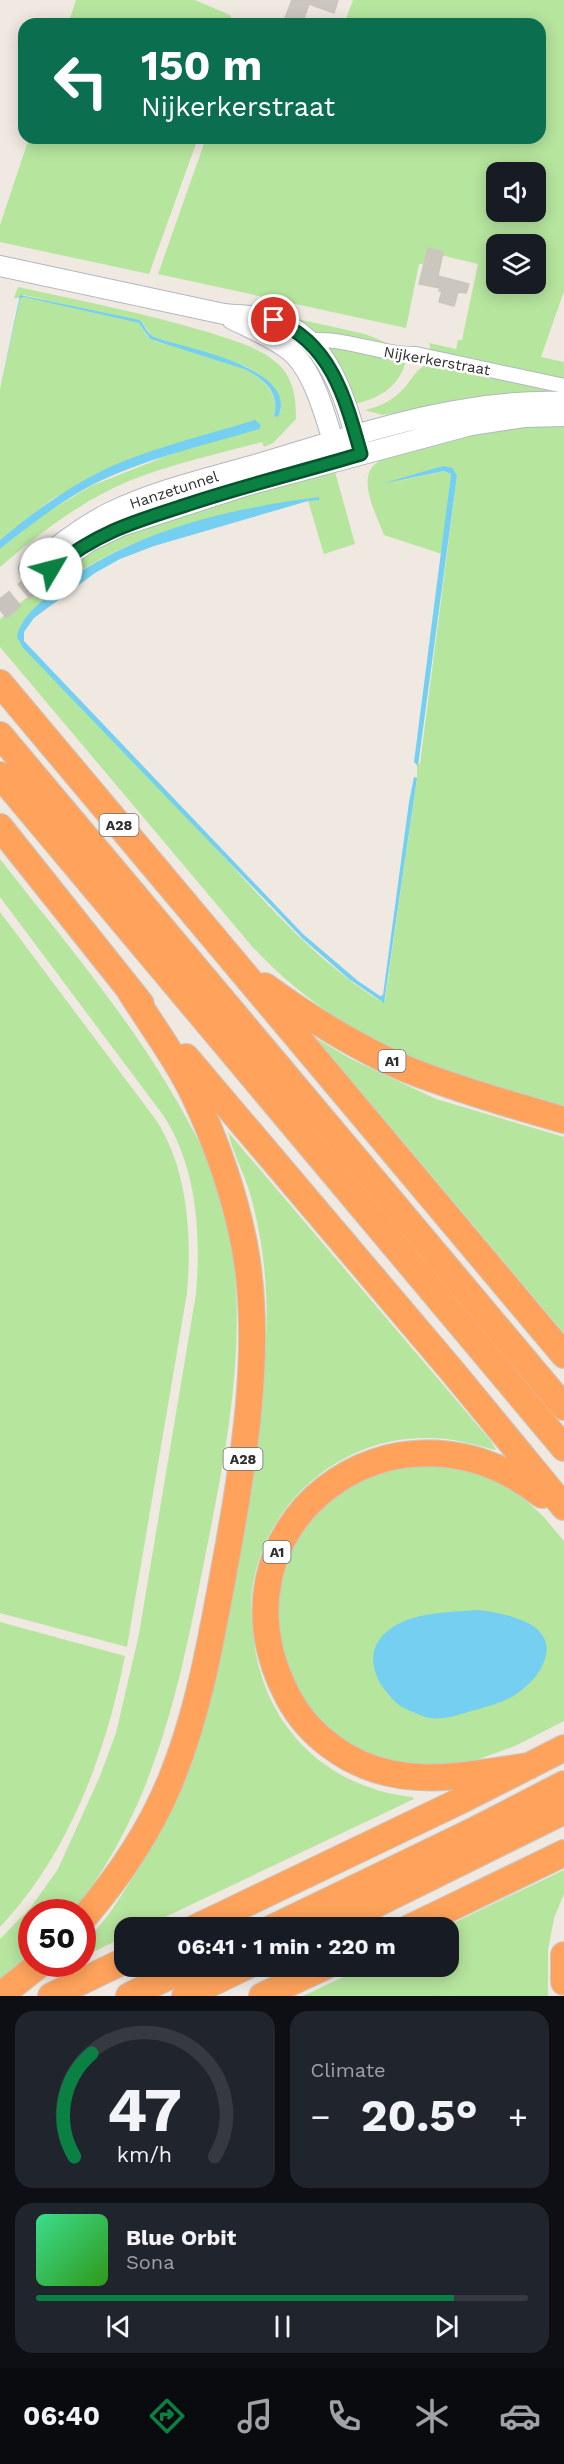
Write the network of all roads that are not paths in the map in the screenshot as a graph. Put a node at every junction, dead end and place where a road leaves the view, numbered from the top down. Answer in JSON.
{"nodes":[{"id":1,"x":0,"y":266,"type":"edge"},
{"id":2,"x":224,"y":314,"type":"junction"},
{"id":3,"x":309,"y":340,"type":"junction"},
{"id":4,"x":289,"y":350,"type":"junction"},
{"id":5,"x":564,"y":386,"type":"edge"},
{"id":6,"x":564,"y":402,"type":"edge"},
{"id":7,"x":564,"y":416,"type":"edge"},
{"id":8,"x":355,"y":435,"type":"junction"},
{"id":9,"x":333,"y":441,"type":"junction"},
{"id":10,"x":361,"y":454,"type":"junction"},
{"id":11,"x":339,"y":461,"type":"junction"},
{"id":12,"x":0,"y":683,"type":"edge"},
{"id":13,"x":0,"y":735,"type":"edge"},
{"id":14,"x":0,"y":775,"type":"edge"},
{"id":15,"x":0,"y":827,"type":"edge"},
{"id":16,"x":238,"y":967,"type":"junction"},
{"id":17,"x":130,"y":991,"type":"junction"},
{"id":18,"x":564,"y":1120,"type":"edge"},
{"id":19,"x":564,"y":1354,"type":"edge"},
{"id":20,"x":564,"y":1407,"type":"edge"},
{"id":21,"x":564,"y":1448,"type":"edge"},
{"id":22,"x":564,"y":1508,"type":"edge"},
{"id":23,"x":564,"y":1515,"type":"edge"},
{"id":24,"x":564,"y":1748,"type":"edge"},
{"id":25,"x":529,"y":1766,"type":"junction"},
{"id":26,"x":564,"y":1784,"type":"edge"},
{"id":27,"x":564,"y":1811,"type":"edge"},
{"id":28,"x":564,"y":1853,"type":"edge"},
{"id":29,"x":96,"y":1904,"type":"edge"},
{"id":30,"x":218,"y":1917,"type":"edge"},
{"id":31,"x":295,"y":1917,"type":"edge"},
{"id":32,"x":350,"y":1917,"type":"edge"},
{"id":33,"x":432,"y":1917,"type":"edge"},
{"id":34,"x":564,"y":1954,"type":"edge"},
{"id":35,"x":114,"y":1966,"type":"edge"},
{"id":36,"x":24,"y":1977,"type":"edge"},
{"id":37,"x":168,"y":1977,"type":"edge"},
{"id":38,"x":224,"y":1977,"type":"edge"},
{"id":39,"x":303,"y":1977,"type":"edge"},
{"id":40,"x":564,"y":1982,"type":"edge"},
{"id":41,"x":0,"y":1996,"type":"edge"},
{"id":42,"x":51,"y":1996,"type":"edge"},
{"id":43,"x":129,"y":1996,"type":"edge"},
{"id":44,"x":185,"y":1996,"type":"edge"},
{"id":45,"x":262,"y":1996,"type":"edge"}],
"edges":[{"from":1,"to":2,"type":"main road","name":"Nijkerkerstraat"},
{"from":2,"to":3,"type":"main road","name":"Nijkerkerstraat"},
{"from":2,"to":4,"type":"main road","name":"Nijkerkerstraat"},
{"from":3,"to":4,"type":"street","name":"Nijkerkerstraat"},
{"from":3,"to":5,"type":"street","name":"Nijkerkerstraat"},
{"from":3,"to":8,"type":"main road","name":"Nijkerkerstraat"},
{"from":4,"to":9,"type":"main road","name":"Nijkerkerstraat"},
{"from":6,"to":8,"type":"main road"},
{"from":7,"to":10,"type":"main road"},
{"from":8,"to":9,"type":"main road"},
{"from":8,"to":10,"type":"main road","name":"Nijkerkerstraat"},
{"from":9,"to":11,"type":"main road","name":"Nijkerkerstraat"},
{"from":9,"to":11,"type":"main road","name":"Hanzetunnel"},
{"from":10,"to":11,"type":"main road"},
{"from":12,"to":16,"type":"highway","number":"A28"},
{"from":13,"to":20,"type":"highway","number":"A28"},
{"from":14,"to":21,"type":"highway"},
{"from":15,"to":17,"type":"highway","number":"A28"},
{"from":16,"to":18,"type":"highway","number":"A1"},
{"from":16,"to":19,"type":"highway","number":"A28"},
{"from":17,"to":22,"type":"highway","number":"A28"},
{"from":17,"to":29,"type":"highway","number":"A28"},
{"from":23,"to":25,"type":"highway","number":"A1"},
{"from":24,"to":25,"type":"highway","number":"A1"},
{"from":25,"to":30,"type":"highway","number":"A1"},
{"from":26,"to":31,"type":"highway"},
{"from":27,"to":32,"type":"highway"},
{"from":28,"to":33,"type":"highway"},
{"from":34,"to":40,"type":"highway"},
{"from":35,"to":42,"type":"highway"},
{"from":36,"to":41,"type":"highway"},
{"from":37,"to":43,"type":"highway"},
{"from":38,"to":44,"type":"highway"},
{"from":39,"to":45,"type":"highway"}]}
